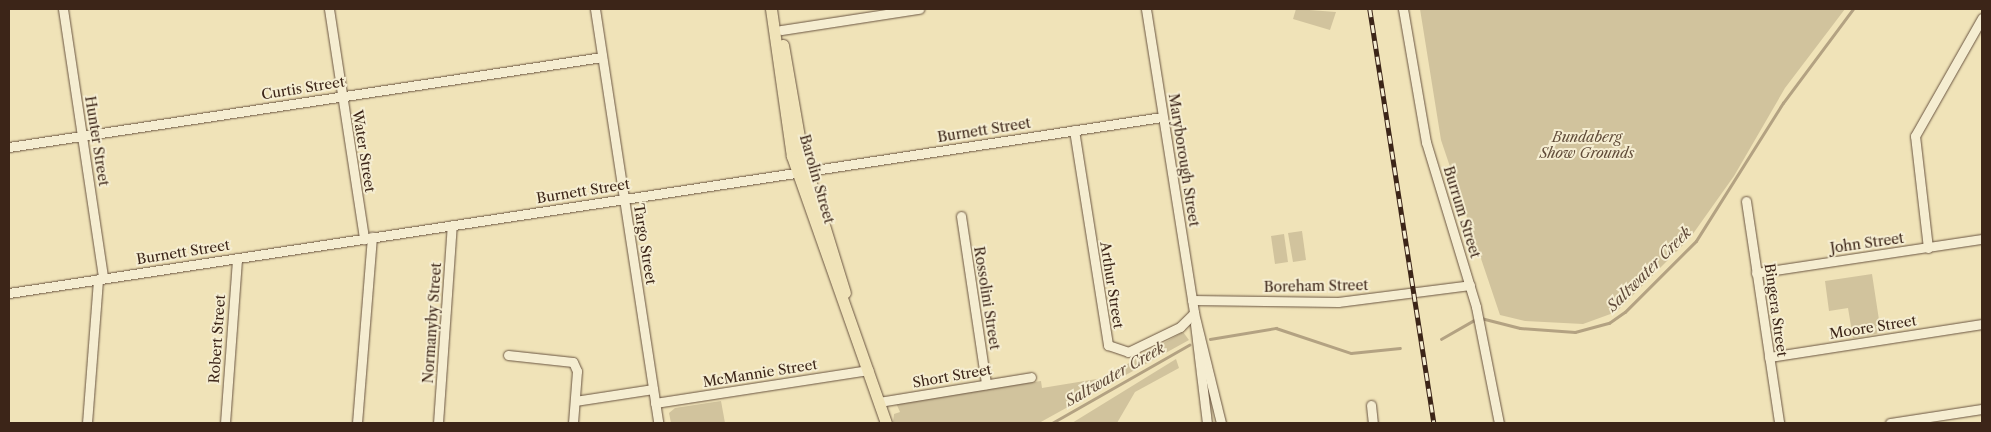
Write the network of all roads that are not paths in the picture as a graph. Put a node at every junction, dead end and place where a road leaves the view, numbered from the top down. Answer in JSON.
{"nodes":[{"id":1,"x":63,"y":9,"type":"edge"},
{"id":2,"x":328,"y":9,"type":"edge"},
{"id":3,"x":595,"y":9,"type":"edge"},
{"id":4,"x":771,"y":9,"type":"edge"},
{"id":5,"x":777,"y":9,"type":"edge"},
{"id":6,"x":919,"y":9,"type":"edge"},
{"id":7,"x":1146,"y":9,"type":"edge"},
{"id":8,"x":1403,"y":9,"type":"edge"},
{"id":9,"x":901,"y":10,"type":"edge"},
{"id":10,"x":1982,"y":18,"type":"edge"},
{"id":11,"x":781,"y":30,"type":"junction"},
{"id":12,"x":602,"y":57,"type":"junction"},
{"id":13,"x":342,"y":96,"type":"junction"},
{"id":14,"x":1162,"y":117,"type":"junction"},
{"id":15,"x":1074,"y":130,"type":"junction"},
{"id":16,"x":82,"y":136,"type":"junction"},
{"id":17,"x":9,"y":147,"type":"edge"},
{"id":18,"x":801,"y":171,"type":"junction"},
{"id":19,"x":624,"y":198,"type":"junction"},
{"id":20,"x":1746,"y":201,"type":"dead end"},
{"id":21,"x":961,"y":216,"type":"dead end"},
{"id":22,"x":452,"y":225,"type":"junction"},
{"id":23,"x":368,"y":238,"type":"junction"},
{"id":24,"x":1982,"y":239,"type":"edge"},
{"id":25,"x":1928,"y":248,"type":"junction"},
{"id":26,"x":237,"y":258,"type":"junction"},
{"id":27,"x":1756,"y":273,"type":"junction"},
{"id":28,"x":101,"y":279,"type":"junction"},
{"id":29,"x":1470,"y":285,"type":"junction"},
{"id":30,"x":9,"y":293,"type":"edge"},
{"id":31,"x":1192,"y":300,"type":"junction"},
{"id":32,"x":1195,"y":314,"type":"junction"},
{"id":33,"x":1982,"y":324,"type":"edge"},
{"id":34,"x":508,"y":355,"type":"dead end"},
{"id":35,"x":1769,"y":357,"type":"junction"},
{"id":36,"x":868,"y":370,"type":"junction"},
{"id":37,"x":1031,"y":377,"type":"dead end"},
{"id":38,"x":986,"y":384,"type":"junction"},
{"id":39,"x":653,"y":389,"type":"junction"},
{"id":40,"x":575,"y":400,"type":"junction"},
{"id":41,"x":879,"y":402,"type":"junction"},
{"id":42,"x":655,"y":403,"type":"junction"},
{"id":43,"x":1371,"y":404,"type":"dead end"},
{"id":44,"x":1982,"y":409,"type":"edge"},
{"id":45,"x":884,"y":419,"type":"edge"},
{"id":46,"x":87,"y":423,"type":"edge"},
{"id":47,"x":225,"y":423,"type":"edge"},
{"id":48,"x":357,"y":423,"type":"edge"},
{"id":49,"x":438,"y":423,"type":"edge"},
{"id":50,"x":573,"y":423,"type":"edge"},
{"id":51,"x":658,"y":423,"type":"edge"},
{"id":52,"x":1207,"y":423,"type":"edge"},
{"id":53,"x":1221,"y":423,"type":"edge"},
{"id":54,"x":1373,"y":423,"type":"edge"},
{"id":55,"x":1499,"y":423,"type":"edge"},
{"id":56,"x":1779,"y":423,"type":"edge"},
{"id":57,"x":1890,"y":423,"type":"edge"}],
"edges":[{"from":1,"to":16,"type":"street","name":"Hunter Street"},
{"from":2,"to":13,"type":"street","name":"Water Street"},
{"from":3,"to":12,"type":"street","name":"Targo Street"},
{"from":4,"to":18,"type":"main road","name":"Barolin Street"},
{"from":5,"to":11,"type":"main road","name":"Barolin Street"},
{"from":6,"to":9,"type":"street"},
{"from":7,"to":14,"type":"street","name":"Maryborough Street"},
{"from":8,"to":29,"type":"street","name":"Burrum Street"},
{"from":9,"to":11,"type":"street"},
{"from":10,"to":25,"type":"street"},
{"from":11,"to":18,"type":"main road","name":"Barolin Street"},
{"from":12,"to":13,"type":"street","name":"Curtis Street"},
{"from":12,"to":19,"type":"street","name":"Targo Street"},
{"from":13,"to":16,"type":"street","name":"Curtis Street"},
{"from":13,"to":23,"type":"street","name":"Water Street"},
{"from":14,"to":15,"type":"street","name":"Burnett Street"},
{"from":14,"to":31,"type":"street","name":"Maryborough Street"},
{"from":15,"to":18,"type":"street","name":"Burnett Street"},
{"from":15,"to":32,"type":"street","name":"Arthur Street"},
{"from":16,"to":17,"type":"street","name":"Curtis Street"},
{"from":16,"to":28,"type":"street","name":"Hunter Street"},
{"from":18,"to":19,"type":"street","name":"Burnett Street"},
{"from":18,"to":36,"type":"main road","name":"Barolin Street"},
{"from":19,"to":22,"type":"street","name":"Burnett Street"},
{"from":19,"to":39,"type":"street","name":"Targo Street"},
{"from":20,"to":27,"type":"street","name":"Bingera Street"},
{"from":21,"to":38,"type":"street","name":"Rossolini Street"},
{"from":22,"to":23,"type":"street","name":"Burnett Street"},
{"from":22,"to":49,"type":"street","name":"Normanyby Street"},
{"from":23,"to":26,"type":"street","name":"Burnett Street"},
{"from":23,"to":48,"type":"street","name":"Water Street"},
{"from":24,"to":25,"type":"street","name":"John Street"},
{"from":25,"to":27,"type":"street","name":"John Street"},
{"from":26,"to":28,"type":"street","name":"Burnett Street"},
{"from":26,"to":47,"type":"street","name":"Robert Street"},
{"from":27,"to":35,"type":"street","name":"Bingera Street"},
{"from":28,"to":30,"type":"street","name":"Burnett Street"},
{"from":28,"to":46,"type":"street","name":"Hunter Street"},
{"from":29,"to":31,"type":"street","name":"Boreham Street"},
{"from":29,"to":55,"type":"street","name":"Burrum Street"},
{"from":31,"to":32,"type":"street","name":"Maryborough Street"},
{"from":32,"to":52,"type":"street","name":"Maryborough Street"},
{"from":32,"to":53,"type":"street","name":"Maryborough Street"},
{"from":33,"to":35,"type":"street","name":"Moore Street"},
{"from":34,"to":40,"type":"street"},
{"from":35,"to":56,"type":"street","name":"Bingera Street"},
{"from":36,"to":41,"type":"main road","name":"Barolin Street"},
{"from":36,"to":42,"type":"street","name":"McMannie Street"},
{"from":37,"to":38,"type":"street","name":"Short Street"},
{"from":38,"to":41,"type":"street","name":"Short Street"},
{"from":39,"to":40,"type":"street"},
{"from":39,"to":42,"type":"street","name":"Targo Street"},
{"from":40,"to":50,"type":"street"},
{"from":41,"to":45,"type":"main road","name":"Barolin Street"},
{"from":42,"to":51,"type":"street","name":"Targo Street"},
{"from":43,"to":54,"type":"street"},
{"from":44,"to":57,"type":"street"}]}
